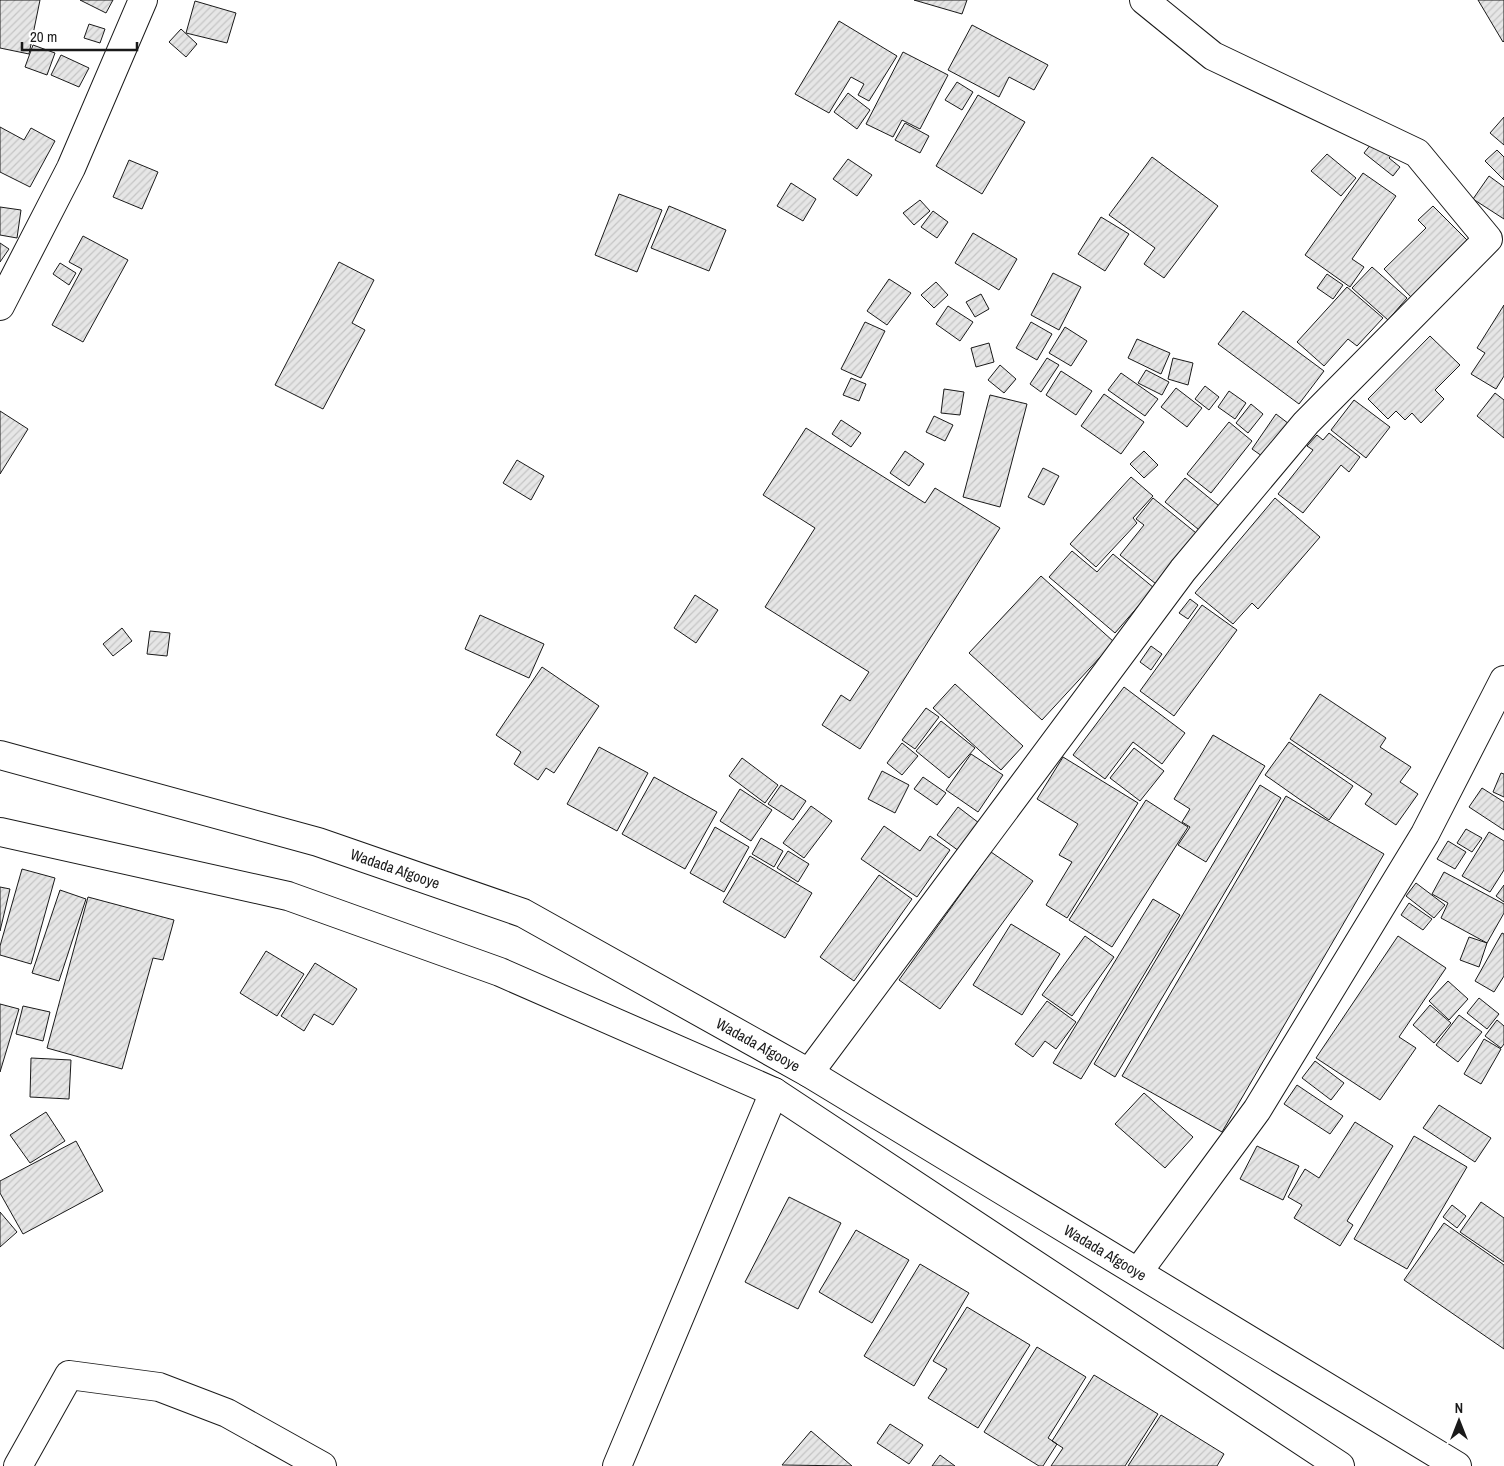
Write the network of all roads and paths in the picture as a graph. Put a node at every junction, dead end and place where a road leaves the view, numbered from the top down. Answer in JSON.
{"nodes":[{"id":1,"x":143,"y":0,"type":"edge"},
{"id":2,"x":1144,"y":0,"type":"edge"},
{"id":3,"x":0,"y":306,"type":"edge"},
{"id":4,"x":1504,"y":680,"type":"edge"},
{"id":5,"x":0,"y":755,"type":"edge"},
{"id":6,"x":0,"y":832,"type":"edge"},
{"id":7,"x":809,"y":1073,"type":"junction"},
{"id":8,"x":774,"y":1092,"type":"junction"},
{"id":9,"x":1138,"y":1272,"type":"junction"},
{"id":10,"x":18,"y":1466,"type":"edge"},
{"id":11,"x":322,"y":1466,"type":"edge"},
{"id":12,"x":617,"y":1466,"type":"edge"},
{"id":13,"x":1340,"y":1466,"type":"edge"},
{"id":14,"x":1457,"y":1466,"type":"edge"}],
"edges":[{"from":1,"to":3,"type":"main road"},
{"from":2,"to":7,"type":"main road"},
{"from":4,"to":9,"type":"main road"},
{"from":5,"to":7,"type":"main road","name":"Wadada Afgooye"},
{"from":6,"to":8,"type":"main road"},
{"from":7,"to":9,"type":"main road","name":"Wadada Afgooye"},
{"from":8,"to":12,"type":"main road"},
{"from":8,"to":13,"type":"main road"},
{"from":9,"to":14,"type":"main road","name":"Wadada Afgooye"},
{"from":10,"to":11,"type":"main road"}]}
